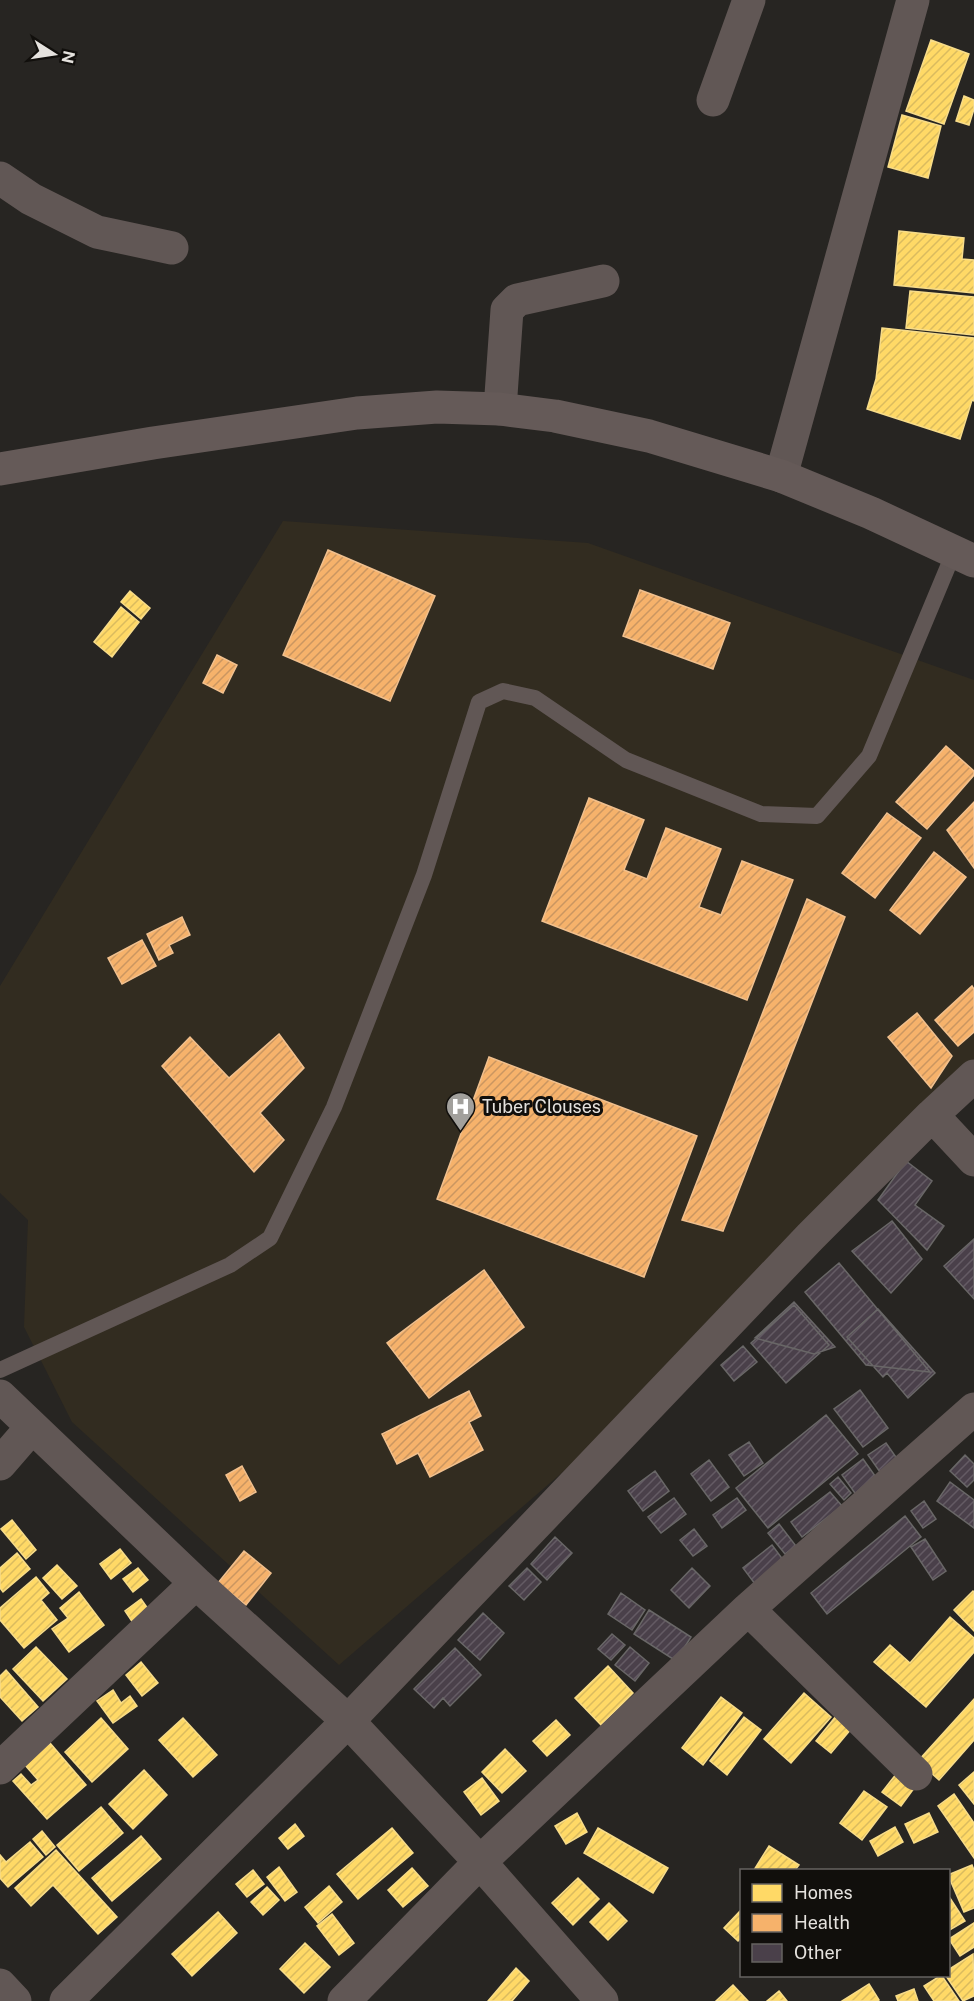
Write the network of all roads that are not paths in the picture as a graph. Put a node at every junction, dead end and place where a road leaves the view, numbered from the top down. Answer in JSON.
{"nodes":[{"id":1,"x":749,"y":0,"type":"edge"},
{"id":2,"x":913,"y":0,"type":"edge"},
{"id":3,"x":714,"y":100,"type":"dead end"},
{"id":4,"x":0,"y":178,"type":"edge"},
{"id":5,"x":171,"y":248,"type":"dead end"},
{"id":6,"x":603,"y":281,"type":"dead end"},
{"id":7,"x":500,"y":409,"type":"junction"},
{"id":8,"x":0,"y":469,"type":"edge"},
{"id":9,"x":781,"y":476,"type":"junction"},
{"id":10,"x":964,"y":557,"type":"edge"},
{"id":11,"x":974,"y":1076,"type":"edge"},
{"id":12,"x":932,"y":1115,"type":"junction"},
{"id":13,"x":974,"y":1160,"type":"edge"},
{"id":14,"x":0,"y":1370,"type":"edge"},
{"id":15,"x":0,"y":1396,"type":"edge"},
{"id":16,"x":974,"y":1409,"type":"edge"},
{"id":17,"x":32,"y":1427,"type":"junction"},
{"id":18,"x":0,"y":1464,"type":"edge"},
{"id":19,"x":196,"y":1583,"type":"junction"},
{"id":20,"x":748,"y":1609,"type":"junction"},
{"id":21,"x":348,"y":1721,"type":"junction"},
{"id":22,"x":0,"y":1768,"type":"edge"},
{"id":23,"x":916,"y":1774,"type":"dead end"},
{"id":24,"x":480,"y":1862,"type":"junction"},
{"id":25,"x":0,"y":1985,"type":"edge"},
{"id":26,"x":15,"y":2001,"type":"edge"},
{"id":27,"x":66,"y":2001,"type":"edge"},
{"id":28,"x":344,"y":2001,"type":"edge"},
{"id":29,"x":602,"y":2001,"type":"edge"}],
"edges":[{"from":1,"to":3,"type":"street"},
{"from":2,"to":9,"type":"street"},
{"from":4,"to":5,"type":"street"},
{"from":6,"to":7,"type":"street"},
{"from":7,"to":8,"type":"main road"},
{"from":7,"to":9,"type":"main road"},
{"from":9,"to":10,"type":"main road"},
{"from":10,"to":14,"type":"lane"},
{"from":11,"to":12,"type":"street"},
{"from":12,"to":13,"type":"street"},
{"from":12,"to":21,"type":"street"},
{"from":15,"to":17,"type":"street"},
{"from":16,"to":20,"type":"street"},
{"from":17,"to":18,"type":"street"},
{"from":17,"to":19,"type":"street"},
{"from":19,"to":21,"type":"street"},
{"from":19,"to":22,"type":"street"},
{"from":20,"to":23,"type":"street"},
{"from":20,"to":24,"type":"street"},
{"from":21,"to":24,"type":"street"},
{"from":21,"to":27,"type":"street"},
{"from":24,"to":28,"type":"street"},
{"from":24,"to":29,"type":"street"},
{"from":25,"to":26,"type":"street"}]}
